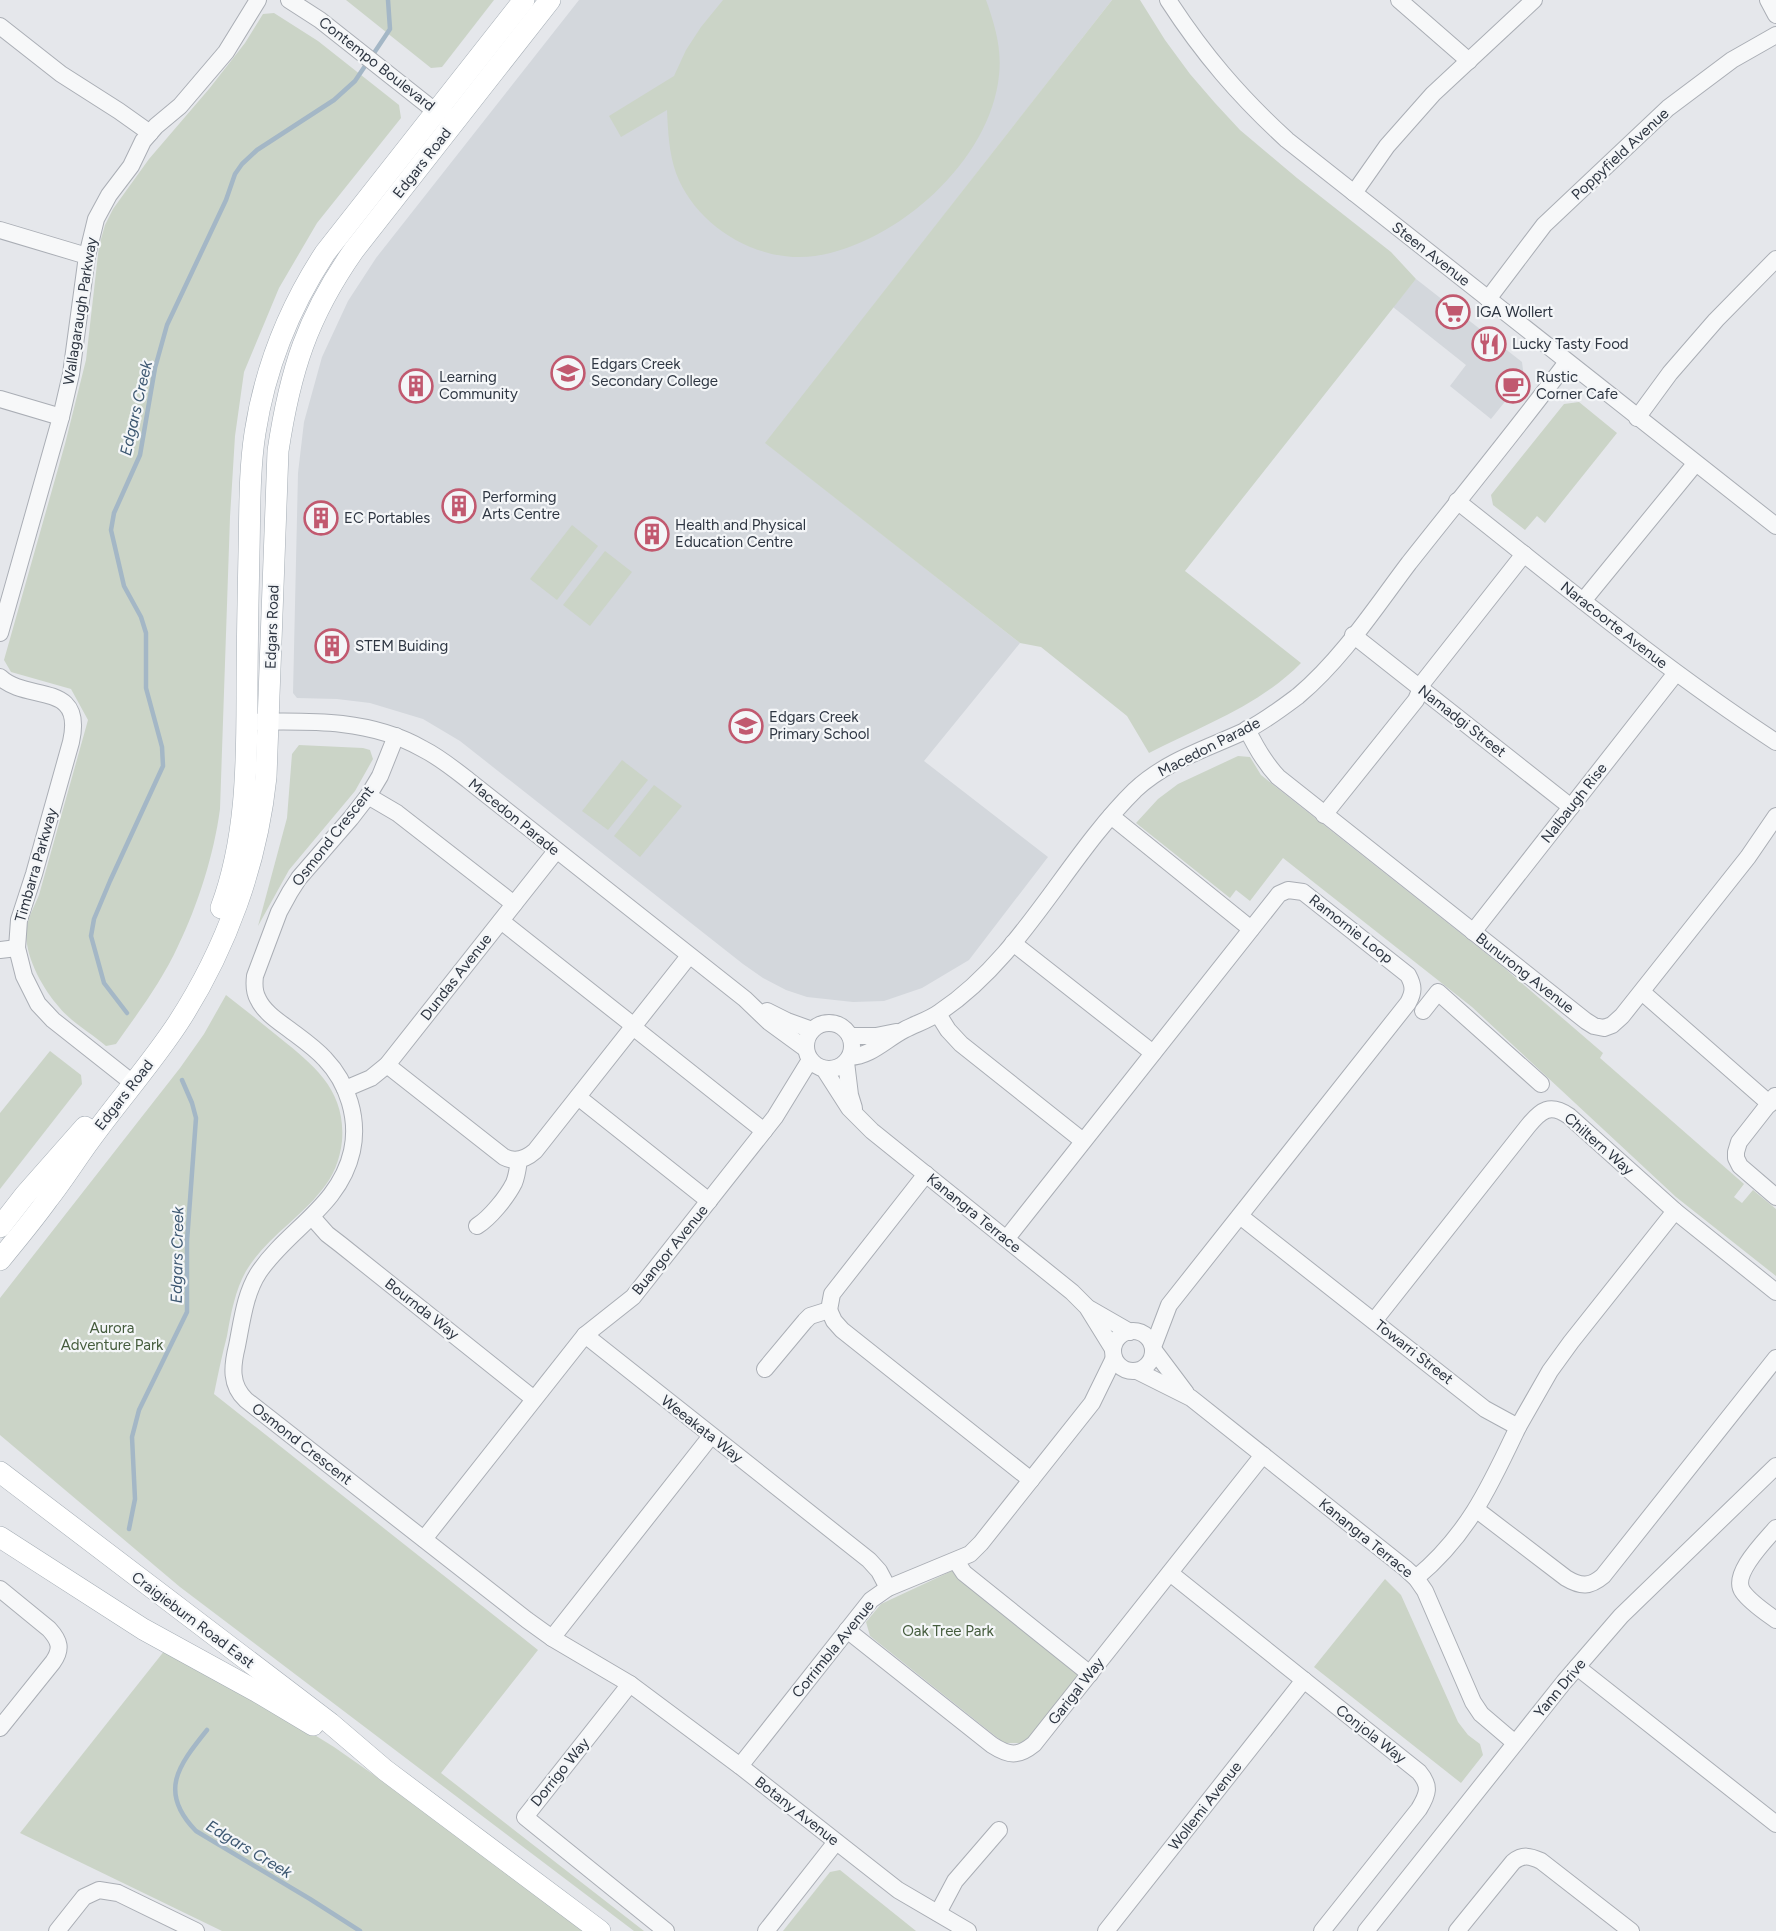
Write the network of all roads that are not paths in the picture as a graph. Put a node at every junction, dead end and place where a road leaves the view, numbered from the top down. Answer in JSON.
{"nodes":[{"id":1,"x":258,"y":0,"type":"edge"},
{"id":2,"x":524,"y":0,"type":"edge"},
{"id":3,"x":550,"y":0,"type":"edge"},
{"id":4,"x":1168,"y":0,"type":"edge"},
{"id":5,"x":1399,"y":0,"type":"edge"},
{"id":6,"x":1534,"y":0,"type":"edge"},
{"id":7,"x":1768,"y":0,"type":"edge"},
{"id":8,"x":302,"y":2,"type":"edge"},
{"id":9,"x":1776,"y":15,"type":"edge"},
{"id":10,"x":0,"y":26,"type":"edge"},
{"id":11,"x":1776,"y":35,"type":"edge"},
{"id":12,"x":1469,"y":61,"type":"junction"},
{"id":13,"x":439,"y":107,"type":"junction"},
{"id":14,"x":456,"y":118,"type":"junction"},
{"id":15,"x":150,"y":133,"type":"junction"},
{"id":16,"x":1354,"y":193,"type":"junction"},
{"id":17,"x":0,"y":230,"type":"edge"},
{"id":18,"x":87,"y":256,"type":"junction"},
{"id":19,"x":1776,"y":259,"type":"edge"},
{"id":20,"x":1488,"y":299,"type":"junction"},
{"id":21,"x":1567,"y":362,"type":"junction"},
{"id":22,"x":0,"y":399,"type":"edge"},
{"id":23,"x":61,"y":417,"type":"junction"},
{"id":24,"x":1637,"y":418,"type":"junction"},
{"id":25,"x":1695,"y":464,"type":"junction"},
{"id":26,"x":1457,"y":501,"type":"junction"},
{"id":27,"x":1776,"y":526,"type":"edge"},
{"id":28,"x":1524,"y":554,"type":"junction"},
{"id":29,"x":1583,"y":601,"type":"junction"},
{"id":30,"x":0,"y":633,"type":"edge"},
{"id":31,"x":1353,"y":635,"type":"junction"},
{"id":32,"x":1676,"y":673,"type":"junction"},
{"id":33,"x":0,"y":677,"type":"edge"},
{"id":34,"x":1421,"y":689,"type":"junction"},
{"id":35,"x":247,"y":722,"type":"junction"},
{"id":36,"x":269,"y":722,"type":"junction"},
{"id":37,"x":1247,"y":729,"type":"junction"},
{"id":38,"x":396,"y":736,"type":"junction"},
{"id":39,"x":1776,"y":742,"type":"edge"},
{"id":40,"x":368,"y":796,"type":"junction"},
{"id":41,"x":1571,"y":807,"type":"junction"},
{"id":42,"x":1324,"y":815,"type":"junction"},
{"id":43,"x":1111,"y":816,"type":"junction"},
{"id":44,"x":1776,"y":816,"type":"edge"},
{"id":45,"x":556,"y":851,"type":"junction"},
{"id":46,"x":514,"y":904,"type":"junction"},
{"id":47,"x":501,"y":921,"type":"junction"},
{"id":48,"x":1251,"y":929,"type":"junction"},
{"id":49,"x":1473,"y":932,"type":"junction"},
{"id":50,"x":1012,"y":943,"type":"junction"},
{"id":51,"x":17,"y":948,"type":"junction"},
{"id":52,"x":0,"y":950,"type":"edge"},
{"id":53,"x":689,"y":956,"type":"junction"},
{"id":54,"x":1642,"y":992,"type":"junction"},
{"id":55,"x":745,"y":999,"type":"junction"},
{"id":56,"x":1423,"y":1011,"type":"dead end"},
{"id":57,"x":938,"y":1014,"type":"junction"},
{"id":58,"x":633,"y":1026,"type":"junction"},
{"id":59,"x":813,"y":1030,"type":"junction"},
{"id":60,"x":903,"y":1031,"type":"junction"},
{"id":61,"x":850,"y":1036,"type":"junction"},
{"id":62,"x":1153,"y":1053,"type":"junction"},
{"id":63,"x":813,"y":1060,"type":"junction"},
{"id":64,"x":848,"y":1060,"type":"junction"},
{"id":65,"x":387,"y":1065,"type":"junction"},
{"id":66,"x":130,"y":1080,"type":"junction"},
{"id":67,"x":1541,"y":1084,"type":"dead end"},
{"id":68,"x":345,"y":1089,"type":"junction"},
{"id":69,"x":578,"y":1097,"type":"junction"},
{"id":70,"x":1773,"y":1100,"type":"edge"},
{"id":71,"x":860,"y":1120,"type":"junction"},
{"id":72,"x":764,"y":1131,"type":"junction"},
{"id":73,"x":1083,"y":1141,"type":"junction"},
{"id":74,"x":519,"y":1160,"type":"junction"},
{"id":75,"x":926,"y":1174,"type":"junction"},
{"id":76,"x":1776,"y":1197,"type":"edge"},
{"id":77,"x":709,"y":1202,"type":"junction"},
{"id":78,"x":1675,"y":1211,"type":"junction"},
{"id":79,"x":1240,"y":1216,"type":"junction"},
{"id":80,"x":312,"y":1217,"type":"junction"},
{"id":81,"x":477,"y":1226,"type":"dead end"},
{"id":82,"x":0,"y":1227,"type":"edge"},
{"id":83,"x":1006,"y":1238,"type":"junction"},
{"id":84,"x":0,"y":1260,"type":"edge"},
{"id":85,"x":1776,"y":1292,"type":"edge"},
{"id":86,"x":1169,"y":1305,"type":"junction"},
{"id":87,"x":1086,"y":1307,"type":"junction"},
{"id":88,"x":830,"y":1310,"type":"junction"},
{"id":89,"x":1374,"y":1321,"type":"junction"},
{"id":90,"x":1132,"y":1331,"type":"junction"},
{"id":91,"x":585,"y":1335,"type":"junction"},
{"id":92,"x":1153,"y":1348,"type":"junction"},
{"id":93,"x":1114,"y":1353,"type":"junction"},
{"id":94,"x":1776,"y":1358,"type":"edge"},
{"id":95,"x":765,"y":1369,"type":"dead end"},
{"id":96,"x":1135,"y":1372,"type":"junction"},
{"id":97,"x":1191,"y":1398,"type":"junction"},
{"id":98,"x":534,"y":1399,"type":"junction"},
{"id":99,"x":1092,"y":1402,"type":"junction"},
{"id":100,"x":1518,"y":1427,"type":"junction"},
{"id":101,"x":711,"y":1436,"type":"junction"},
{"id":102,"x":1263,"y":1455,"type":"junction"},
{"id":103,"x":1776,"y":1466,"type":"edge"},
{"id":104,"x":0,"y":1472,"type":"edge"},
{"id":105,"x":1031,"y":1480,"type":"junction"},
{"id":106,"x":1477,"y":1510,"type":"junction"},
{"id":107,"x":1776,"y":1528,"type":"edge"},
{"id":108,"x":0,"y":1537,"type":"edge"},
{"id":109,"x":424,"y":1539,"type":"junction"},
{"id":110,"x":956,"y":1561,"type":"junction"},
{"id":111,"x":1170,"y":1573,"type":"junction"},
{"id":112,"x":1416,"y":1578,"type":"junction"},
{"id":113,"x":888,"y":1588,"type":"junction"},
{"id":114,"x":0,"y":1589,"type":"edge"},
{"id":115,"x":1776,"y":1620,"type":"edge"},
{"id":116,"x":847,"y":1630,"type":"junction"},
{"id":117,"x":552,"y":1638,"type":"junction"},
{"id":118,"x":1577,"y":1667,"type":"junction"},
{"id":119,"x":1090,"y":1674,"type":"junction"},
{"id":120,"x":1304,"y":1680,"type":"junction"},
{"id":121,"x":630,"y":1684,"type":"junction"},
{"id":122,"x":0,"y":1728,"type":"edge"},
{"id":123,"x":1515,"y":1743,"type":"junction"},
{"id":124,"x":740,"y":1766,"type":"junction"},
{"id":125,"x":385,"y":1770,"type":"junction"},
{"id":126,"x":1776,"y":1824,"type":"edge"},
{"id":127,"x":999,"y":1830,"type":"dead end"},
{"id":128,"x":836,"y":1842,"type":"junction"},
{"id":129,"x":945,"y":1922,"type":"edge"},
{"id":130,"x":57,"y":1931,"type":"edge"},
{"id":131,"x":196,"y":1931,"type":"edge"},
{"id":132,"x":600,"y":1931,"type":"edge"},
{"id":133,"x":666,"y":1931,"type":"edge"},
{"id":134,"x":766,"y":1931,"type":"edge"},
{"id":135,"x":968,"y":1931,"type":"edge"},
{"id":136,"x":1106,"y":1931,"type":"edge"},
{"id":137,"x":1322,"y":1931,"type":"edge"},
{"id":138,"x":1366,"y":1931,"type":"edge"},
{"id":139,"x":1458,"y":1931,"type":"edge"},
{"id":140,"x":1631,"y":1931,"type":"edge"}],
"edges":[{"from":1,"to":15,"type":"street","name":"Wallagaraugh Parkway"},
{"from":2,"to":13,"type":"main road","name":"Edgars Road"},
{"from":3,"to":14,"type":"main road","name":"Edgars Road"},
{"from":4,"to":16,"type":"street","name":"Steen Avenue"},
{"from":5,"to":12,"type":"street"},
{"from":6,"to":12,"type":"street"},
{"from":7,"to":9,"type":"street"},
{"from":8,"to":13,"type":"street","name":"Contempo Boulevard"},
{"from":10,"to":15,"type":"street"},
{"from":11,"to":20,"type":"street","name":"Poppyfield Avenue"},
{"from":12,"to":16,"type":"street"},
{"from":13,"to":14,"type":"street","name":"Contempo Boulevard"},
{"from":13,"to":35,"type":"main road","name":"Edgars Road"},
{"from":14,"to":36,"type":"main road","name":"Edgars Road"},
{"from":15,"to":18,"type":"street","name":"Wallagaraugh Parkway"},
{"from":16,"to":20,"type":"street","name":"Steen Avenue"},
{"from":17,"to":18,"type":"street"},
{"from":18,"to":23,"type":"street","name":"Wallagaraugh Parkway"},
{"from":19,"to":24,"type":"street"},
{"from":20,"to":21,"type":"street","name":"Steen Avenue"},
{"from":21,"to":24,"type":"street","name":"Steen Avenue"},
{"from":21,"to":26,"type":"street","name":"Macedon Parade"},
{"from":22,"to":23,"type":"street"},
{"from":23,"to":30,"type":"street","name":"Wallagaraugh Parkway"},
{"from":24,"to":25,"type":"street","name":"Steen Avenue"},
{"from":25,"to":27,"type":"street","name":"Steen Avenue"},
{"from":25,"to":29,"type":"street"},
{"from":26,"to":28,"type":"street","name":"Naracoorte Avenue"},
{"from":26,"to":31,"type":"street","name":"Macedon Parade"},
{"from":28,"to":29,"type":"street","name":"Naracoorte Avenue"},
{"from":28,"to":34,"type":"street"},
{"from":29,"to":32,"type":"street","name":"Naracoorte Avenue"},
{"from":31,"to":34,"type":"street","name":"Namadgi Street"},
{"from":31,"to":37,"type":"street","name":"Macedon Parade"},
{"from":32,"to":39,"type":"street","name":"Naracoorte Avenue"},
{"from":32,"to":41,"type":"street","name":"Nalbaugh Rise"},
{"from":33,"to":51,"type":"street","name":"Timbarra Parkway"},
{"from":34,"to":41,"type":"street","name":"Namadgi Street"},
{"from":34,"to":42,"type":"street"},
{"from":35,"to":36,"type":"street","name":"Macedon Parade"},
{"from":35,"to":66,"type":"main road","name":"Edgars Road"},
{"from":36,"to":38,"type":"street","name":"Macedon Parade"},
{"from":36,"to":66,"type":"main road","name":"Edgars Road"},
{"from":37,"to":42,"type":"street","name":"Bunurong Avenue"},
{"from":37,"to":43,"type":"street","name":"Macedon Parade"},
{"from":38,"to":40,"type":"street","name":"Osmond Crescent"},
{"from":38,"to":45,"type":"street","name":"Macedon Parade"},
{"from":40,"to":46,"type":"street"},
{"from":40,"to":68,"type":"street","name":"Osmond Crescent"},
{"from":41,"to":49,"type":"street","name":"Nalbaugh Rise"},
{"from":42,"to":49,"type":"street","name":"Bunurong Avenue"},
{"from":43,"to":48,"type":"street"},
{"from":43,"to":50,"type":"street","name":"Macedon Parade"},
{"from":44,"to":54,"type":"street","name":"Bunurong Avenue"},
{"from":45,"to":46,"type":"street","name":"Dundas Avenue"},
{"from":45,"to":53,"type":"street","name":"Macedon Parade"},
{"from":46,"to":47,"type":"street","name":"Dundas Avenue"},
{"from":47,"to":58,"type":"street"},
{"from":47,"to":65,"type":"street","name":"Dundas Avenue"},
{"from":48,"to":62,"type":"street","name":"Ramornie Loop"},
{"from":48,"to":79,"type":"street","name":"Ramornie Loop"},
{"from":49,"to":54,"type":"street","name":"Bunurong Avenue"},
{"from":50,"to":57,"type":"street","name":"Macedon Parade"},
{"from":50,"to":62,"type":"street"},
{"from":51,"to":52,"type":"street"},
{"from":51,"to":66,"type":"street","name":"Timbarra Parkway"},
{"from":53,"to":55,"type":"street","name":"Macedon Parade"},
{"from":53,"to":58,"type":"street"},
{"from":54,"to":70,"type":"street"},
{"from":55,"to":59,"type":"street","name":"Macedon Parade"},
{"from":55,"to":63,"type":"street","name":"Macedon Parade"},
{"from":56,"to":67,"type":"street"},
{"from":57,"to":60,"type":"street","name":"Macedon Parade"},
{"from":57,"to":73,"type":"street"},
{"from":58,"to":69,"type":"street"},
{"from":58,"to":72,"type":"street"},
{"from":59,"to":61,"type":"street"},
{"from":59,"to":63,"type":"street"},
{"from":60,"to":61,"type":"street","name":"Macedon Parade"},
{"from":60,"to":64,"type":"street","name":"Macedon Parade"},
{"from":61,"to":64,"type":"street"},
{"from":62,"to":73,"type":"street","name":"Ramornie Loop"},
{"from":63,"to":64,"type":"street"},
{"from":63,"to":71,"type":"street","name":"Kanangra Terrace"},
{"from":63,"to":72,"type":"street","name":"Buangor Avenue"},
{"from":64,"to":71,"type":"street"},
{"from":65,"to":68,"type":"street","name":"Dundas Avenue"},
{"from":65,"to":74,"type":"street"},
{"from":66,"to":82,"type":"main road","name":"Edgars Road"},
{"from":66,"to":84,"type":"main road","name":"Edgars Road"},
{"from":68,"to":80,"type":"street","name":"Osmond Crescent"},
{"from":69,"to":74,"type":"street"},
{"from":69,"to":77,"type":"street"},
{"from":70,"to":76,"type":"street"},
{"from":71,"to":75,"type":"street","name":"Kanangra Terrace"},
{"from":72,"to":77,"type":"street","name":"Buangor Avenue"},
{"from":73,"to":83,"type":"street","name":"Ramornie Loop"},
{"from":74,"to":81,"type":"street"},
{"from":75,"to":83,"type":"street","name":"Kanangra Terrace"},
{"from":75,"to":88,"type":"street"},
{"from":77,"to":91,"type":"street","name":"Buangor Avenue"},
{"from":78,"to":85,"type":"street","name":"Chiltern Way"},
{"from":78,"to":89,"type":"street","name":"Chiltern Way"},
{"from":78,"to":100,"type":"street"},
{"from":79,"to":86,"type":"street","name":"Ramornie Loop"},
{"from":79,"to":89,"type":"street","name":"Towarri Street"},
{"from":80,"to":98,"type":"street","name":"Bournda Way"},
{"from":80,"to":109,"type":"street","name":"Osmond Crescent"},
{"from":83,"to":87,"type":"street","name":"Kanangra Terrace"},
{"from":86,"to":90,"type":"street","name":"Ramornie Loop"},
{"from":86,"to":92,"type":"street","name":"Ramornie Loop"},
{"from":87,"to":90,"type":"street","name":"Kanangra Terrace"},
{"from":87,"to":93,"type":"street","name":"Kanangra Terrace"},
{"from":88,"to":95,"type":"street"},
{"from":88,"to":105,"type":"street"},
{"from":89,"to":100,"type":"street","name":"Towarri Street"},
{"from":90,"to":92,"type":"street"},
{"from":90,"to":93,"type":"street"},
{"from":91,"to":98,"type":"street","name":"Buangor Avenue"},
{"from":91,"to":101,"type":"street","name":"Weeakata Way"},
{"from":92,"to":96,"type":"street"},
{"from":92,"to":97,"type":"street","name":"Kanangra Terrace"},
{"from":93,"to":96,"type":"street"},
{"from":93,"to":99,"type":"street","name":"Corrimbla Avenue"},
{"from":94,"to":106,"type":"street"},
{"from":96,"to":97,"type":"street","name":"Kanangra Terrace"},
{"from":96,"to":99,"type":"street","name":"Corrimbla Avenue"},
{"from":97,"to":102,"type":"street","name":"Kanangra Terrace"},
{"from":98,"to":109,"type":"street","name":"Buangor Avenue"},
{"from":99,"to":105,"type":"street","name":"Corrimbla Avenue"},
{"from":100,"to":106,"type":"street"},
{"from":101,"to":113,"type":"street","name":"Weeakata Way"},
{"from":101,"to":117,"type":"street"},
{"from":102,"to":111,"type":"street","name":"Garigal Way"},
{"from":102,"to":112,"type":"street","name":"Kanangra Terrace"},
{"from":103,"to":118,"type":"street","name":"Yann Drive"},
{"from":104,"to":125,"type":"main road","name":"Craigieburn Road East"},
{"from":105,"to":110,"type":"street","name":"Corrimbla Avenue"},
{"from":106,"to":112,"type":"street"},
{"from":107,"to":115,"type":"street"},
{"from":108,"to":125,"type":"main road","name":"Craigieburn Road East"},
{"from":109,"to":117,"type":"street","name":"Osmond Crescent"},
{"from":110,"to":113,"type":"street","name":"Corrimbla Avenue"},
{"from":110,"to":119,"type":"street"},
{"from":111,"to":119,"type":"street","name":"Garigal Way"},
{"from":111,"to":120,"type":"street","name":"Conjola Way"},
{"from":112,"to":123,"type":"street","name":"Kanangra Terrace"},
{"from":113,"to":116,"type":"street","name":"Corrimbla Avenue"},
{"from":114,"to":122,"type":"street"},
{"from":116,"to":119,"type":"street","name":"Garigal Way"},
{"from":116,"to":124,"type":"street","name":"Corrimbla Avenue"},
{"from":117,"to":121,"type":"street"},
{"from":118,"to":123,"type":"street","name":"Yann Drive"},
{"from":118,"to":126,"type":"street"},
{"from":120,"to":136,"type":"street","name":"Wollemi Avenue"},
{"from":120,"to":137,"type":"street","name":"Conjola Way"},
{"from":121,"to":124,"type":"street","name":"Botany Avenue"},
{"from":121,"to":133,"type":"street","name":"Dorrigo Way"},
{"from":123,"to":138,"type":"street","name":"Yann Drive"},
{"from":124,"to":128,"type":"street","name":"Botany Avenue"},
{"from":125,"to":132,"type":"main road","name":"Craigieburn Road East"},
{"from":127,"to":129,"type":"street"},
{"from":128,"to":129,"type":"street","name":"Botany Avenue"},
{"from":128,"to":134,"type":"street"},
{"from":129,"to":135,"type":"street","name":"Botany Avenue"},
{"from":130,"to":131,"type":"street"},
{"from":139,"to":140,"type":"street"}]}
